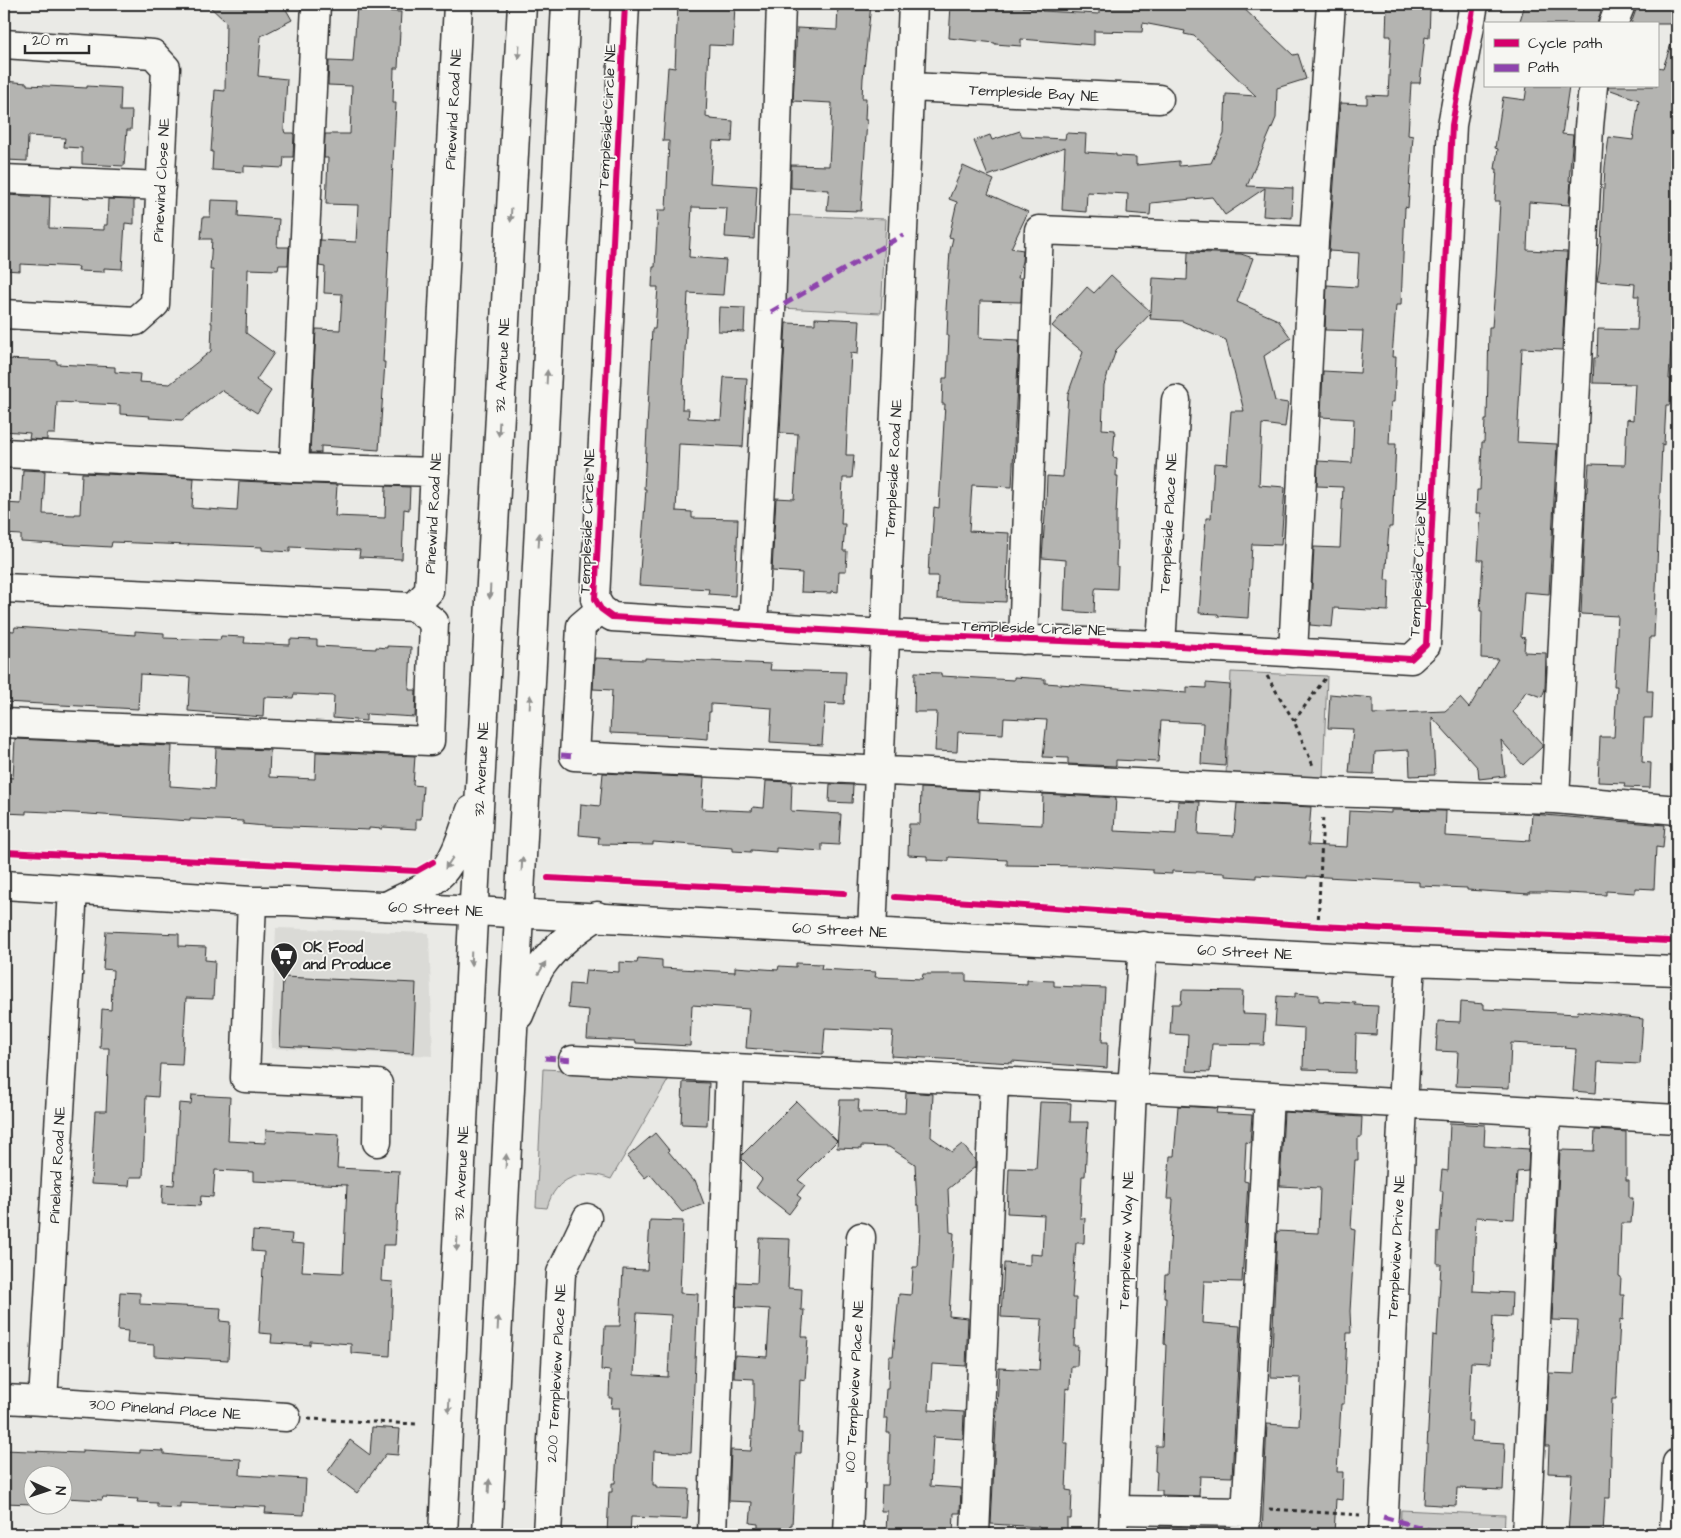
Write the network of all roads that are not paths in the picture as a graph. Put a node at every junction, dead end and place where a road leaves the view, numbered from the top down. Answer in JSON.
{"nodes":[{"id":1,"x":316,"y":4,"type":"edge"},
{"id":2,"x":458,"y":4,"type":"edge"},
{"id":3,"x":522,"y":4,"type":"edge"},
{"id":4,"x":566,"y":4,"type":"edge"},
{"id":5,"x":625,"y":4,"type":"edge"},
{"id":6,"x":781,"y":4,"type":"edge"},
{"id":7,"x":913,"y":4,"type":"edge"},
{"id":8,"x":1331,"y":4,"type":"edge"},
{"id":9,"x":1474,"y":4,"type":"edge"},
{"id":10,"x":1621,"y":4,"type":"edge"},
{"id":11,"x":1614,"y":22,"type":"edge"},
{"id":12,"x":4,"y":44,"type":"edge"},
{"id":13,"x":910,"y":87,"type":"junction"},
{"id":14,"x":1593,"y":88,"type":"edge"},
{"id":15,"x":1159,"y":100,"type":"dead end"},
{"id":16,"x":4,"y":179,"type":"edge"},
{"id":17,"x":161,"y":186,"type":"junction"},
{"id":18,"x":1314,"y":241,"type":"junction"},
{"id":19,"x":4,"y":314,"type":"edge"},
{"id":20,"x":1176,"y":400,"type":"dead end"},
{"id":21,"x":4,"y":453,"type":"edge"},
{"id":22,"x":294,"y":468,"type":"junction"},
{"id":23,"x":435,"y":472,"type":"junction"},
{"id":24,"x":4,"y":588,"type":"edge"},
{"id":25,"x":414,"y":607,"type":"junction"},
{"id":26,"x":601,"y":610,"type":"junction"},
{"id":27,"x":753,"y":626,"type":"junction"},
{"id":28,"x":885,"y":634,"type":"junction"},
{"id":29,"x":1023,"y":640,"type":"junction"},
{"id":30,"x":1161,"y":645,"type":"junction"},
{"id":31,"x":1293,"y":653,"type":"junction"},
{"id":32,"x":4,"y":723,"type":"edge"},
{"id":33,"x":879,"y":770,"type":"junction"},
{"id":34,"x":480,"y":785,"type":"junction"},
{"id":35,"x":1555,"y":799,"type":"junction"},
{"id":36,"x":1677,"y":810,"type":"edge"},
{"id":37,"x":4,"y":885,"type":"edge"},
{"id":38,"x":73,"y":890,"type":"junction"},
{"id":39,"x":252,"y":901,"type":"junction"},
{"id":40,"x":386,"y":906,"type":"junction"},
{"id":41,"x":473,"y":911,"type":"junction"},
{"id":42,"x":519,"y":913,"type":"junction"},
{"id":43,"x":597,"y":916,"type":"junction"},
{"id":44,"x":872,"y":932,"type":"junction"},
{"id":45,"x":1143,"y":946,"type":"junction"},
{"id":46,"x":1412,"y":961,"type":"junction"},
{"id":47,"x":1677,"y":971,"type":"edge"},
{"id":48,"x":513,"y":1028,"type":"junction"},
{"id":49,"x":573,"y":1060,"type":"dead end"},
{"id":50,"x":730,"y":1068,"type":"junction"},
{"id":51,"x":994,"y":1082,"type":"junction"},
{"id":52,"x":1132,"y":1088,"type":"junction"},
{"id":53,"x":1269,"y":1096,"type":"junction"},
{"id":54,"x":1402,"y":1104,"type":"junction"},
{"id":55,"x":1546,"y":1112,"type":"junction"},
{"id":56,"x":1677,"y":1119,"type":"edge"},
{"id":57,"x":377,"y":1142,"type":"dead end"},
{"id":58,"x":587,"y":1218,"type":"dead end"},
{"id":59,"x":861,"y":1237,"type":"dead end"},
{"id":60,"x":4,"y":1399,"type":"edge"},
{"id":61,"x":43,"y":1401,"type":"junction"},
{"id":62,"x":286,"y":1418,"type":"road end"},
{"id":63,"x":1677,"y":1463,"type":"edge"},
{"id":64,"x":1114,"y":1522,"type":"edge"},
{"id":65,"x":1246,"y":1523,"type":"edge"},
{"id":66,"x":1383,"y":1526,"type":"edge"},
{"id":67,"x":442,"y":1534,"type":"edge"},
{"id":68,"x":487,"y":1534,"type":"edge"},
{"id":69,"x":547,"y":1534,"type":"edge"},
{"id":70,"x":712,"y":1534,"type":"edge"},
{"id":71,"x":848,"y":1534,"type":"edge"},
{"id":72,"x":975,"y":1534,"type":"edge"},
{"id":73,"x":1526,"y":1534,"type":"edge"},
{"id":74,"x":1674,"y":1534,"type":"edge"}],
"edges":[{"from":1,"to":22,"type":"street"},
{"from":2,"to":23,"type":"street","name":"Pinewind Road NE"},
{"from":3,"to":34,"type":"street","name":"32 Avenue NE","one_way":true},
{"from":42,"to":4,"type":"street","one_way":true},
{"from":5,"to":26,"type":"street","name":"Templeside Circle NE"},
{"from":6,"to":27,"type":"street"},
{"from":7,"to":13,"type":"street","name":"Templeside Road NE"},
{"from":8,"to":18,"type":"street"},
{"from":9,"to":31,"type":"street","name":"Templeside Circle NE"},
{"from":10,"to":11,"type":"street"},
{"from":12,"to":17,"type":"street","name":"Pinewind Close NE"},
{"from":13,"to":15,"type":"street","name":"Templeside Bay NE"},
{"from":13,"to":28,"type":"street","name":"Templeside Road NE"},
{"from":14,"to":35,"type":"street"},
{"from":16,"to":17,"type":"street"},
{"from":17,"to":19,"type":"street","name":"Pinewind Close NE"},
{"from":18,"to":29,"type":"street"},
{"from":18,"to":31,"type":"street"},
{"from":20,"to":30,"type":"street","name":"Templeside Place NE"},
{"from":21,"to":22,"type":"street"},
{"from":22,"to":23,"type":"street"},
{"from":23,"to":25,"type":"street","name":"Pinewind Road NE"},
{"from":24,"to":25,"type":"street"},
{"from":25,"to":32,"type":"street"},
{"from":26,"to":27,"type":"street","name":"Templeside Circle NE"},
{"from":26,"to":33,"type":"street"},
{"from":27,"to":28,"type":"street","name":"Templeside Circle NE"},
{"from":28,"to":29,"type":"street","name":"Templeside Circle NE"},
{"from":28,"to":33,"type":"street","name":"Templeside Road NE"},
{"from":29,"to":30,"type":"street","name":"Templeside Circle NE"},
{"from":30,"to":31,"type":"street","name":"Templeside Circle NE"},
{"from":33,"to":35,"type":"street"},
{"from":33,"to":44,"type":"street","name":"Templeside Road NE"},
{"from":34,"to":40,"type":"street","one_way":true},
{"from":34,"to":41,"type":"street","name":"32 Avenue NE"},
{"from":35,"to":36,"type":"street"},
{"from":37,"to":38,"type":"street","name":"60 Street NE"},
{"from":38,"to":39,"type":"street","name":"60 Street NE"},
{"from":38,"to":61,"type":"street","name":"Pineland Road NE"},
{"from":39,"to":40,"type":"street","name":"60 Street NE"},
{"from":39,"to":57,"type":"street"},
{"from":40,"to":41,"type":"street","name":"60 Street NE"},
{"from":41,"to":42,"type":"street","name":"60 Street NE"},
{"from":41,"to":67,"type":"street","name":"32 Avenue NE","one_way":true},
{"from":42,"to":43,"type":"street","name":"60 Street NE"},
{"from":42,"to":48,"type":"street"},
{"from":43,"to":44,"type":"street","name":"60 Street NE"},
{"from":48,"to":43,"type":"street","one_way":true},
{"from":44,"to":45,"type":"street","name":"60 Street NE"},
{"from":45,"to":46,"type":"street","name":"60 Street NE"},
{"from":45,"to":52,"type":"street","name":"Templeview Way NE"},
{"from":46,"to":47,"type":"street","name":"60 Street NE"},
{"from":46,"to":54,"type":"street","name":"Templeview Drive NE"},
{"from":68,"to":48,"type":"street","one_way":true},
{"from":49,"to":50,"type":"street"},
{"from":50,"to":51,"type":"street"},
{"from":50,"to":70,"type":"street"},
{"from":51,"to":52,"type":"street"},
{"from":51,"to":72,"type":"street"},
{"from":52,"to":53,"type":"street"},
{"from":52,"to":64,"type":"street","name":"Templeview Way NE"},
{"from":53,"to":54,"type":"street"},
{"from":53,"to":65,"type":"street"},
{"from":54,"to":55,"type":"street"},
{"from":54,"to":66,"type":"street","name":"Templeview Drive NE"},
{"from":55,"to":56,"type":"street"},
{"from":55,"to":73,"type":"street"},
{"from":58,"to":69,"type":"street","name":"200 Templeview Place NE"},
{"from":59,"to":71,"type":"street","name":"100 Templeview Place NE"},
{"from":60,"to":61,"type":"street"},
{"from":61,"to":62,"type":"street","name":"300 Pineland Place NE"},
{"from":63,"to":74,"type":"street"},
{"from":64,"to":65,"type":"street"}]}
